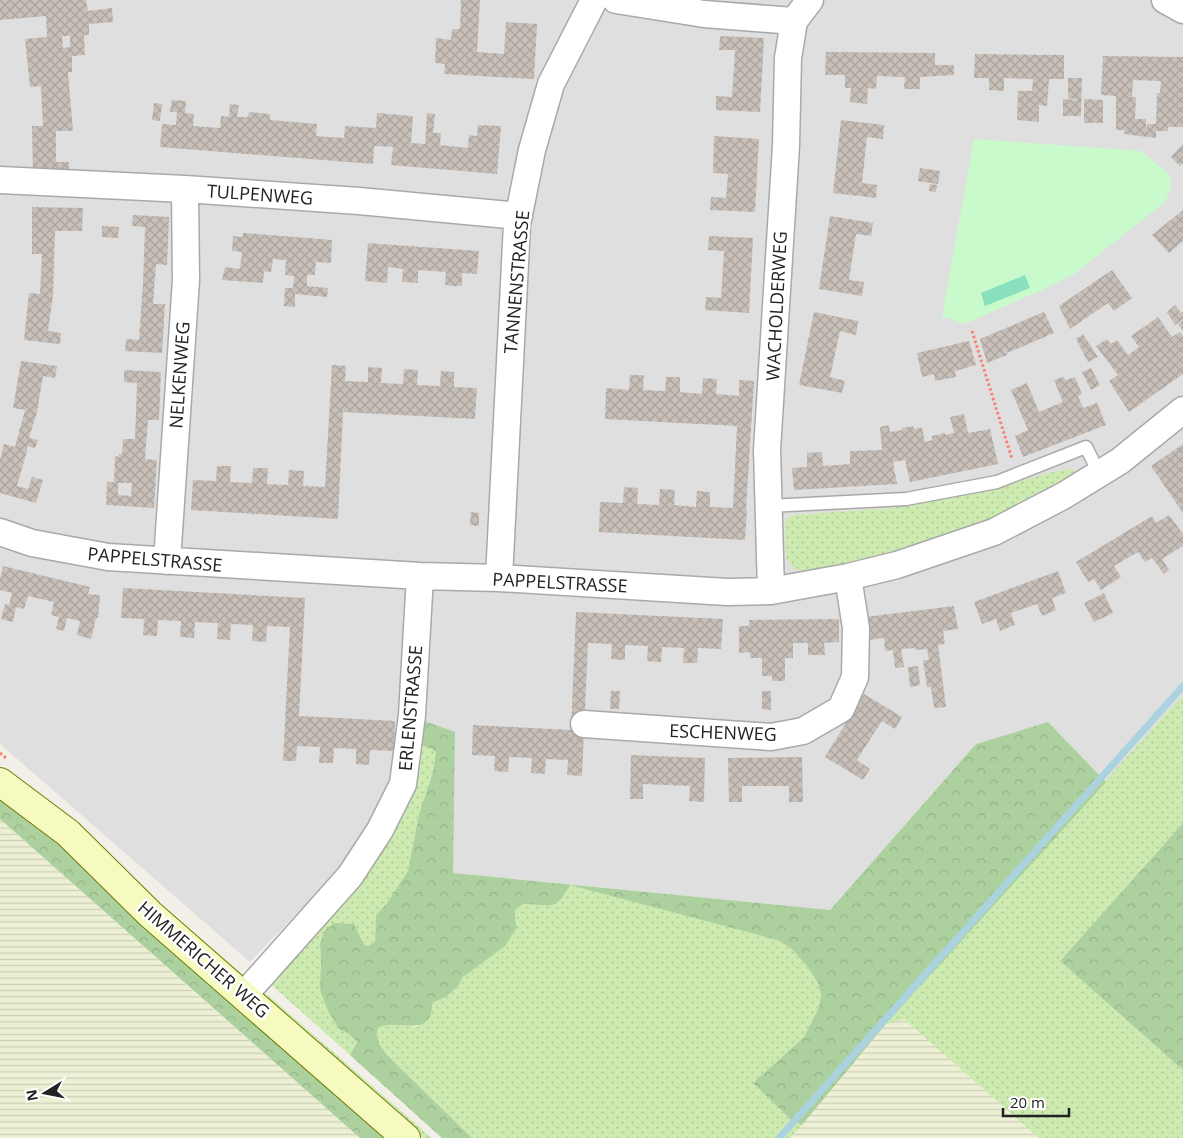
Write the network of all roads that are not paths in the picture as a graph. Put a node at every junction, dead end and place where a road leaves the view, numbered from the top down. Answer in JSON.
{"nodes":[{"id":1,"x":594,"y":0,"type":"edge"},
{"id":2,"x":616,"y":0,"type":"edge"},
{"id":3,"x":810,"y":0,"type":"edge"},
{"id":4,"x":1165,"y":0,"type":"edge"},
{"id":5,"x":1183,"y":10,"type":"edge"},
{"id":6,"x":794,"y":21,"type":"junction"},
{"id":7,"x":0,"y":180,"type":"edge"},
{"id":8,"x":185,"y":189,"type":"junction"},
{"id":9,"x":519,"y":216,"type":"junction"},
{"id":10,"x":1183,"y":410,"type":"edge"},
{"id":11,"x":1099,"y":473,"type":"junction"},
{"id":12,"x":768,"y":506,"type":"junction"},
{"id":13,"x":0,"y":532,"type":"edge"},
{"id":14,"x":168,"y":561,"type":"junction"},
{"id":15,"x":420,"y":576,"type":"junction"},
{"id":16,"x":848,"y":577,"type":"junction"},
{"id":17,"x":499,"y":578,"type":"junction"},
{"id":18,"x":771,"y":590,"type":"junction"},
{"id":19,"x":584,"y":724,"type":"dead end"},
{"id":20,"x":0,"y":782,"type":"edge"},
{"id":21,"x":244,"y":996,"type":"junction"},
{"id":22,"x":406,"y":1138,"type":"edge"}],
"edges":[{"from":1,"to":9,"type":"street","name":"TANNENSTRASSE"},
{"from":2,"to":6,"type":"street"},
{"from":3,"to":6,"type":"street"},
{"from":4,"to":5,"type":"street"},
{"from":6,"to":12,"type":"street","name":"WACHOLDERWEG"},
{"from":7,"to":8,"type":"street","name":"TULPENWEG"},
{"from":8,"to":9,"type":"street","name":"TULPENWEG"},
{"from":8,"to":14,"type":"street","name":"NELKENWEG"},
{"from":9,"to":17,"type":"street","name":"TANNENSTRASSE"},
{"from":10,"to":11,"type":"street","name":"PAPPELSTRASSE"},
{"from":11,"to":12,"type":"lane"},
{"from":11,"to":16,"type":"street","name":"PAPPELSTRASSE"},
{"from":12,"to":18,"type":"street","name":"WACHOLDERWEG"},
{"from":13,"to":14,"type":"street","name":"PAPPELSTRASSE"},
{"from":14,"to":15,"type":"street","name":"PAPPELSTRASSE"},
{"from":15,"to":17,"type":"street","name":"PAPPELSTRASSE"},
{"from":15,"to":21,"type":"street","name":"ERLENSTRASSE"},
{"from":16,"to":18,"type":"street","name":"PAPPELSTRASSE"},
{"from":16,"to":19,"type":"street","name":"ESCHENWEG"},
{"from":17,"to":18,"type":"street","name":"PAPPELSTRASSE"},
{"from":20,"to":21,"type":"street","name":"HIMMERICHER WEG"},
{"from":21,"to":22,"type":"street","name":"HIMMERICHER WEG"}]}
